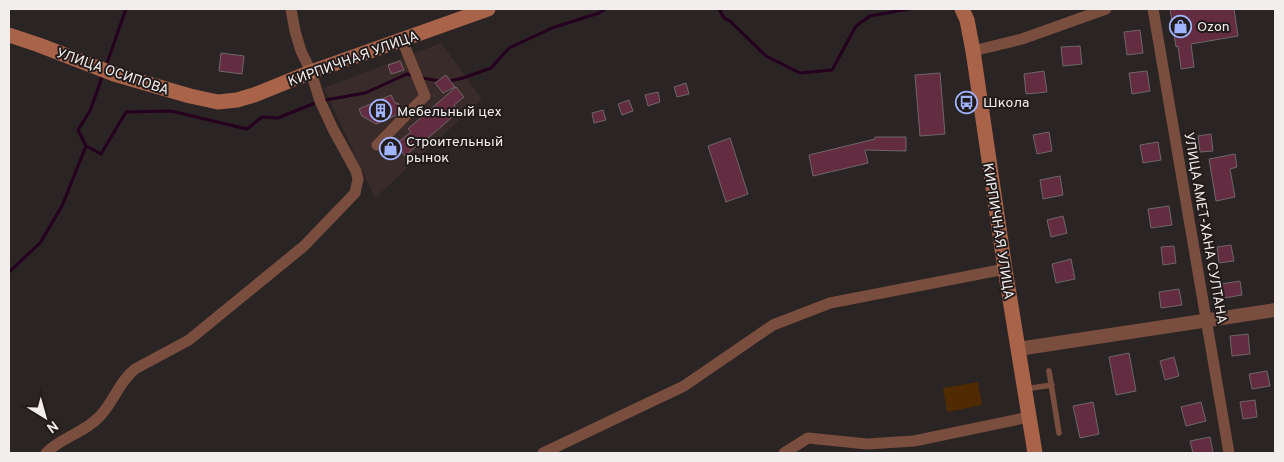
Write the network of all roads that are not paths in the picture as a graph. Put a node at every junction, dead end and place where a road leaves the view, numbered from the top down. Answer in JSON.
{"nodes":[{"id":1,"x":291,"y":9,"type":"edge"},
{"id":2,"x":488,"y":9,"type":"edge"},
{"id":3,"x":962,"y":9,"type":"edge"},
{"id":4,"x":1106,"y":9,"type":"edge"},
{"id":5,"x":1153,"y":9,"type":"edge"},
{"id":6,"x":9,"y":35,"type":"edge"},
{"id":7,"x":402,"y":40,"type":"junction"},
{"id":8,"x":973,"y":51,"type":"junction"},
{"id":9,"x":311,"y":72,"type":"junction"},
{"id":10,"x":218,"y":102,"type":"joint"},
{"id":11,"x":377,"y":145,"type":"dead end"},
{"id":12,"x":1005,"y":269,"type":"junction"},
{"id":13,"x":1275,"y":310,"type":"edge"},
{"id":14,"x":1207,"y":321,"type":"junction"},
{"id":15,"x":1018,"y":349,"type":"junction"},
{"id":16,"x":1050,"y":371,"type":"dead end"},
{"id":17,"x":1052,"y":385,"type":"junction"},
{"id":18,"x":1025,"y":389,"type":"junction"},
{"id":19,"x":1030,"y":417,"type":"junction"},
{"id":20,"x":1059,"y":433,"type":"dead end"},
{"id":21,"x":46,"y":453,"type":"edge"},
{"id":22,"x":543,"y":453,"type":"edge"},
{"id":23,"x":784,"y":453,"type":"edge"},
{"id":24,"x":1034,"y":453,"type":"edge"},
{"id":25,"x":1229,"y":453,"type":"edge"}],
"edges":[{"from":1,"to":9,"type":"street"},
{"from":2,"to":7,"type":"main road","name":"КИРПИЧНАЯ УЛИЦА"},
{"from":3,"to":8,"type":"main road","name":"КИРПИЧНАЯ УЛИЦА"},
{"from":4,"to":8,"type":"street"},
{"from":5,"to":14,"type":"street","name":"УЛИЦА АМЕТ-ХАНА СУЛТАНА"},
{"from":6,"to":10,"type":"main road","name":"УЛИЦА ОСИПОВА"},
{"from":7,"to":9,"type":"main road","name":"КИРПИЧНАЯ УЛИЦА"},
{"from":7,"to":11,"type":"street"},
{"from":8,"to":12,"type":"main road","name":"КИРПИЧНАЯ УЛИЦА"},
{"from":9,"to":10,"type":"main road","name":"КИРПИЧНАЯ УЛИЦА"},
{"from":9,"to":21,"type":"street"},
{"from":12,"to":15,"type":"main road","name":"КИРПИЧНАЯ УЛИЦА"},
{"from":12,"to":22,"type":"street"},
{"from":13,"to":14,"type":"street"},
{"from":14,"to":15,"type":"street"},
{"from":14,"to":25,"type":"street","name":"УЛИЦА АМЕТ-ХАНА СУЛТАНА"},
{"from":15,"to":18,"type":"main road","name":"КИРПИЧНАЯ УЛИЦА"},
{"from":16,"to":17,"type":"lane"},
{"from":17,"to":18,"type":"lane"},
{"from":17,"to":20,"type":"lane"},
{"from":18,"to":19,"type":"main road","name":"КИРПИЧНАЯ УЛИЦА"},
{"from":19,"to":23,"type":"street"},
{"from":19,"to":24,"type":"main road","name":"КИРПИЧНАЯ УЛИЦА"}]}
